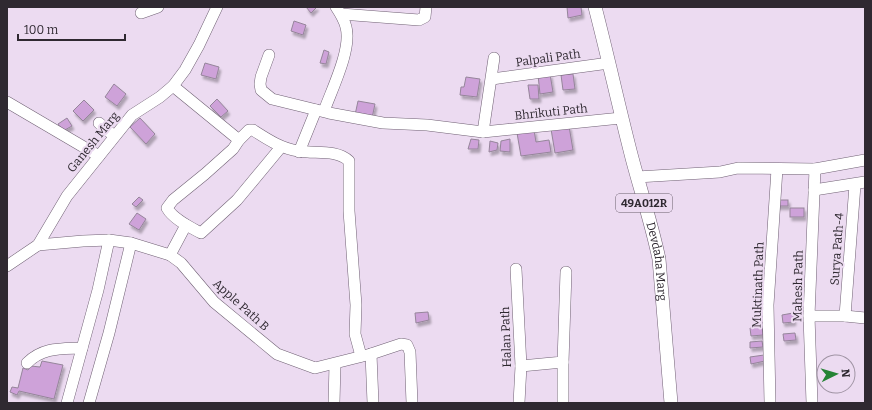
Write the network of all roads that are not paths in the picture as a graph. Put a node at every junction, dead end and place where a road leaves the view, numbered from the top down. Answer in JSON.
{"nodes":[{"id":1,"x":158,"y":7,"type":"edge"},
{"id":2,"x":217,"y":7,"type":"edge"},
{"id":3,"x":426,"y":7,"type":"edge"},
{"id":4,"x":595,"y":7,"type":"edge"},
{"id":5,"x":339,"y":11,"type":"edge"},
{"id":6,"x":382,"y":12,"type":"edge"},
{"id":7,"x":141,"y":13,"type":"dead end"},
{"id":8,"x":269,"y":55,"type":"dead end"},
{"id":9,"x":494,"y":58,"type":"dead end"},
{"id":10,"x":609,"y":63,"type":"junction"},
{"id":11,"x":492,"y":79,"type":"junction"},
{"id":12,"x":173,"y":86,"type":"junction"},
{"id":13,"x":7,"y":102,"type":"edge"},
{"id":14,"x":320,"y":110,"type":"junction"},
{"id":15,"x":621,"y":118,"type":"junction"},
{"id":16,"x":99,"y":123,"type":"dead end"},
{"id":17,"x":483,"y":132,"type":"junction"},
{"id":18,"x":114,"y":136,"type":"junction"},
{"id":19,"x":239,"y":140,"type":"junction"},
{"id":20,"x":281,"y":147,"type":"junction"},
{"id":21,"x":299,"y":152,"type":"junction"},
{"id":22,"x":99,"y":156,"type":"junction"},
{"id":23,"x":865,"y":160,"type":"edge"},
{"id":24,"x":777,"y":169,"type":"junction"},
{"id":25,"x":814,"y":169,"type":"junction"},
{"id":26,"x":637,"y":177,"type":"junction"},
{"id":27,"x":860,"y":184,"type":"edge"},
{"id":28,"x":814,"y":190,"type":"junction"},
{"id":29,"x":186,"y":225,"type":"junction"},
{"id":30,"x":109,"y":240,"type":"junction"},
{"id":31,"x":131,"y":243,"type":"junction"},
{"id":32,"x":38,"y":245,"type":"junction"},
{"id":33,"x":170,"y":255,"type":"junction"},
{"id":34,"x":7,"y":266,"type":"edge"},
{"id":35,"x":516,"y":269,"type":"dead end"},
{"id":36,"x":566,"y":272,"type":"dead end"},
{"id":37,"x":809,"y":316,"type":"junction"},
{"id":38,"x":845,"y":316,"type":"junction"},
{"id":39,"x":865,"y":318,"type":"edge"},
{"id":40,"x":82,"y":348,"type":"junction"},
{"id":41,"x":366,"y":355,"type":"junction"},
{"id":42,"x":563,"y":362,"type":"junction"},
{"id":43,"x":27,"y":363,"type":"dead end"},
{"id":44,"x":335,"y":364,"type":"junction"},
{"id":45,"x":521,"y":366,"type":"junction"},
{"id":46,"x":67,"y":403,"type":"edge"},
{"id":47,"x":89,"y":403,"type":"edge"},
{"id":48,"x":334,"y":403,"type":"edge"},
{"id":49,"x":373,"y":403,"type":"edge"},
{"id":50,"x":412,"y":403,"type":"edge"},
{"id":51,"x":520,"y":403,"type":"edge"},
{"id":52,"x":563,"y":403,"type":"edge"},
{"id":53,"x":671,"y":403,"type":"edge"},
{"id":54,"x":770,"y":403,"type":"edge"},
{"id":55,"x":812,"y":403,"type":"edge"}],
"edges":[{"from":1,"to":7,"type":"street"},
{"from":2,"to":12,"type":"street","name":"Ganesh Marg"},
{"from":3,"to":6,"type":"street"},
{"from":4,"to":10,"type":"main road","name":"Devdaha Marg","number":"49A012R"},
{"from":5,"to":6,"type":"street"},
{"from":5,"to":14,"type":"street"},
{"from":8,"to":14,"type":"street","name":"Bhrikuti Path"},
{"from":9,"to":11,"type":"street"},
{"from":10,"to":11,"type":"street","name":"Palpali Path"},
{"from":10,"to":15,"type":"main road","name":"Devdaha Marg","number":"49A012R"},
{"from":11,"to":17,"type":"street"},
{"from":12,"to":18,"type":"street","name":"Ganesh Marg"},
{"from":12,"to":19,"type":"street"},
{"from":13,"to":22,"type":"street"},
{"from":14,"to":17,"type":"street","name":"Bhrikuti Path"},
{"from":14,"to":21,"type":"street"},
{"from":15,"to":17,"type":"street","name":"Bhrikuti Path"},
{"from":15,"to":26,"type":"main road","name":"Devdaha Marg","number":"49A012R"},
{"from":16,"to":18,"type":"street"},
{"from":18,"to":22,"type":"street","name":"Ganesh Marg"},
{"from":19,"to":20,"type":"street"},
{"from":19,"to":29,"type":"street"},
{"from":20,"to":21,"type":"street"},
{"from":20,"to":29,"type":"street"},
{"from":21,"to":41,"type":"street"},
{"from":22,"to":32,"type":"street","name":"Ganesh Marg"},
{"from":23,"to":25,"type":"street"},
{"from":24,"to":25,"type":"street"},
{"from":24,"to":26,"type":"street"},
{"from":24,"to":54,"type":"street","name":"Muktinath Path"},
{"from":25,"to":28,"type":"street","name":"Mahesh Path"},
{"from":26,"to":53,"type":"main road","name":"Devdaha Marg","number":"49A012R"},
{"from":27,"to":28,"type":"street"},
{"from":27,"to":38,"type":"street","name":"Surya Path-4"},
{"from":28,"to":37,"type":"street","name":"Mahesh Path"},
{"from":29,"to":33,"type":"street"},
{"from":30,"to":31,"type":"street","name":"Apple Path B"},
{"from":30,"to":32,"type":"street","name":"Apple Path B"},
{"from":30,"to":40,"type":"street"},
{"from":31,"to":33,"type":"street","name":"Apple Path B"},
{"from":31,"to":47,"type":"street"},
{"from":32,"to":34,"type":"street"},
{"from":33,"to":44,"type":"street","name":"Apple Path B"},
{"from":35,"to":45,"type":"street","name":"Halan Path"},
{"from":36,"to":42,"type":"street"},
{"from":37,"to":38,"type":"street"},
{"from":37,"to":55,"type":"street","name":"Mahesh Path"},
{"from":38,"to":39,"type":"street"},
{"from":40,"to":43,"type":"street"},
{"from":40,"to":46,"type":"street"},
{"from":41,"to":44,"type":"street","name":"Apple Path B"},
{"from":41,"to":49,"type":"street"},
{"from":41,"to":50,"type":"street","name":"Apple Path B"},
{"from":42,"to":45,"type":"street"},
{"from":42,"to":52,"type":"street"},
{"from":44,"to":48,"type":"street"},
{"from":45,"to":51,"type":"street","name":"Halan Path"}]}
